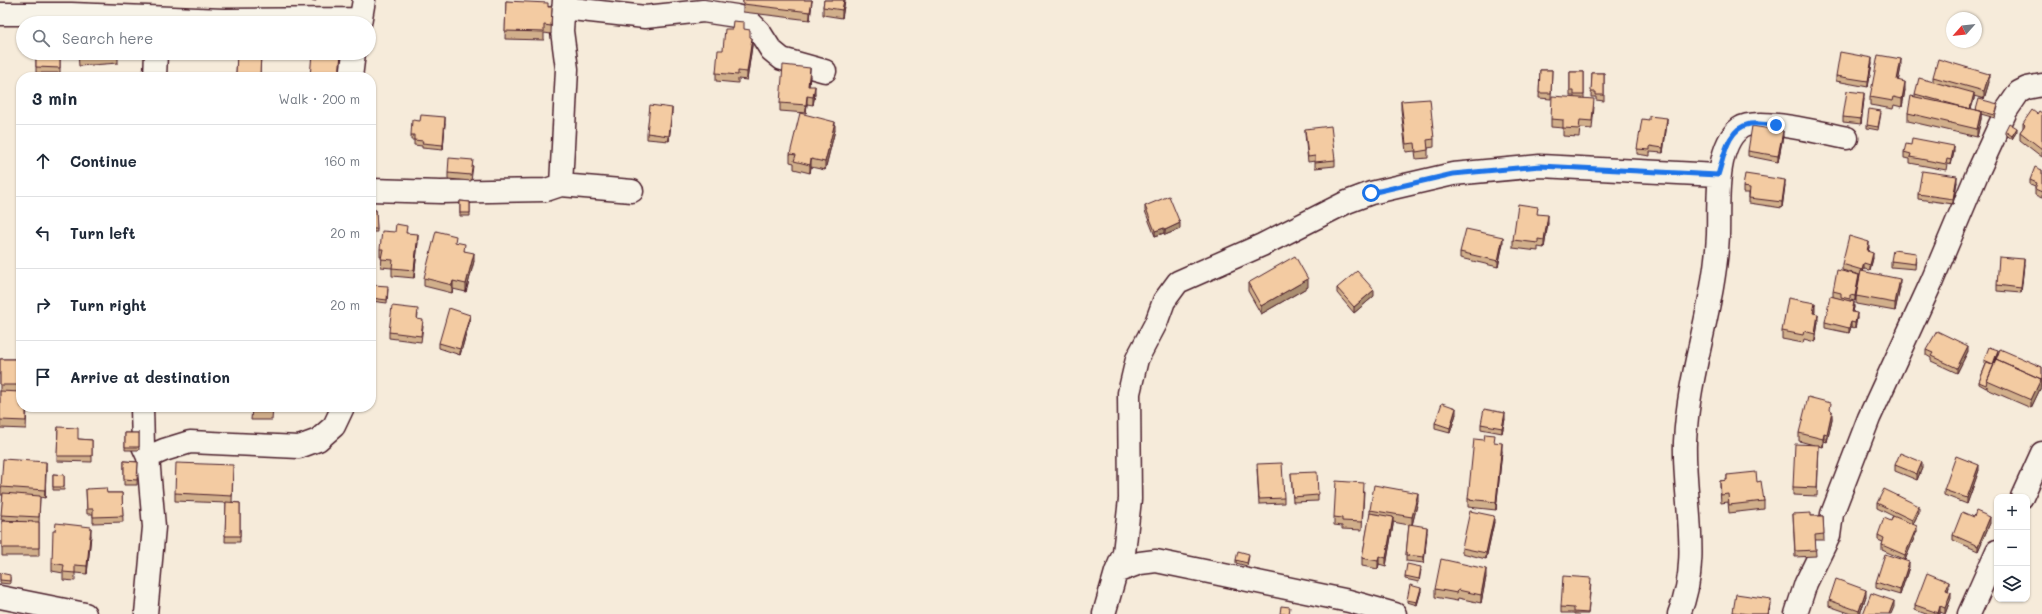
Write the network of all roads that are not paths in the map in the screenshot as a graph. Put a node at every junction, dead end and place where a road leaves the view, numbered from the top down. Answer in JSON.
{"nodes":[{"id":1,"x":564,"y":4,"type":"edge"},
{"id":2,"x":0,"y":14,"type":"edge"},
{"id":3,"x":362,"y":14,"type":"edge"},
{"id":4,"x":100,"y":16,"type":"edge"},
{"id":5,"x":316,"y":16,"type":"edge"},
{"id":6,"x":156,"y":60,"type":"edge"},
{"id":7,"x":353,"y":60,"type":"edge"},
{"id":8,"x":825,"y":71,"type":"dead end"},
{"id":9,"x":156,"y":72,"type":"edge"},
{"id":10,"x":352,"y":72,"type":"edge"},
{"id":11,"x":2042,"y":85,"type":"edge"},
{"id":12,"x":1847,"y":138,"type":"dead end"},
{"id":13,"x":1718,"y":175,"type":"junction"},
{"id":14,"x":561,"y":185,"type":"junction"},
{"id":15,"x":376,"y":190,"type":"edge"},
{"id":16,"x":632,"y":191,"type":"dead end"},
{"id":17,"x":142,"y":412,"type":"edge"},
{"id":18,"x":341,"y":412,"type":"edge"},
{"id":19,"x":2042,"y":453,"type":"edge"},
{"id":20,"x":148,"y":458,"type":"junction"},
{"id":21,"x":2023,"y":494,"type":"edge"},
{"id":22,"x":1994,"y":558,"type":"edge"},
{"id":23,"x":1116,"y":572,"type":"junction"},
{"id":24,"x":0,"y":597,"type":"edge"},
{"id":25,"x":85,"y":614,"type":"edge"},
{"id":26,"x":146,"y":614,"type":"edge"},
{"id":27,"x":1104,"y":614,"type":"edge"},
{"id":28,"x":1395,"y":614,"type":"edge"},
{"id":29,"x":1679,"y":614,"type":"edge"},
{"id":30,"x":1796,"y":614,"type":"edge"},
{"id":31,"x":1968,"y":614,"type":"edge"}],
"edges":[{"from":1,"to":8,"type":"street"},
{"from":1,"to":14,"type":"street"},
{"from":2,"to":4,"type":"street"},
{"from":3,"to":5,"type":"street"},
{"from":6,"to":9,"type":"street"},
{"from":7,"to":10,"type":"street"},
{"from":11,"to":30,"type":"street"},
{"from":12,"to":13,"type":"street"},
{"from":13,"to":23,"type":"street"},
{"from":13,"to":29,"type":"street"},
{"from":14,"to":15,"type":"street"},
{"from":14,"to":16,"type":"street"},
{"from":17,"to":20,"type":"street"},
{"from":18,"to":20,"type":"street"},
{"from":19,"to":21,"type":"street"},
{"from":20,"to":26,"type":"street"},
{"from":22,"to":31,"type":"street"},
{"from":23,"to":27,"type":"street"},
{"from":23,"to":28,"type":"street"},
{"from":24,"to":25,"type":"street"}]}
